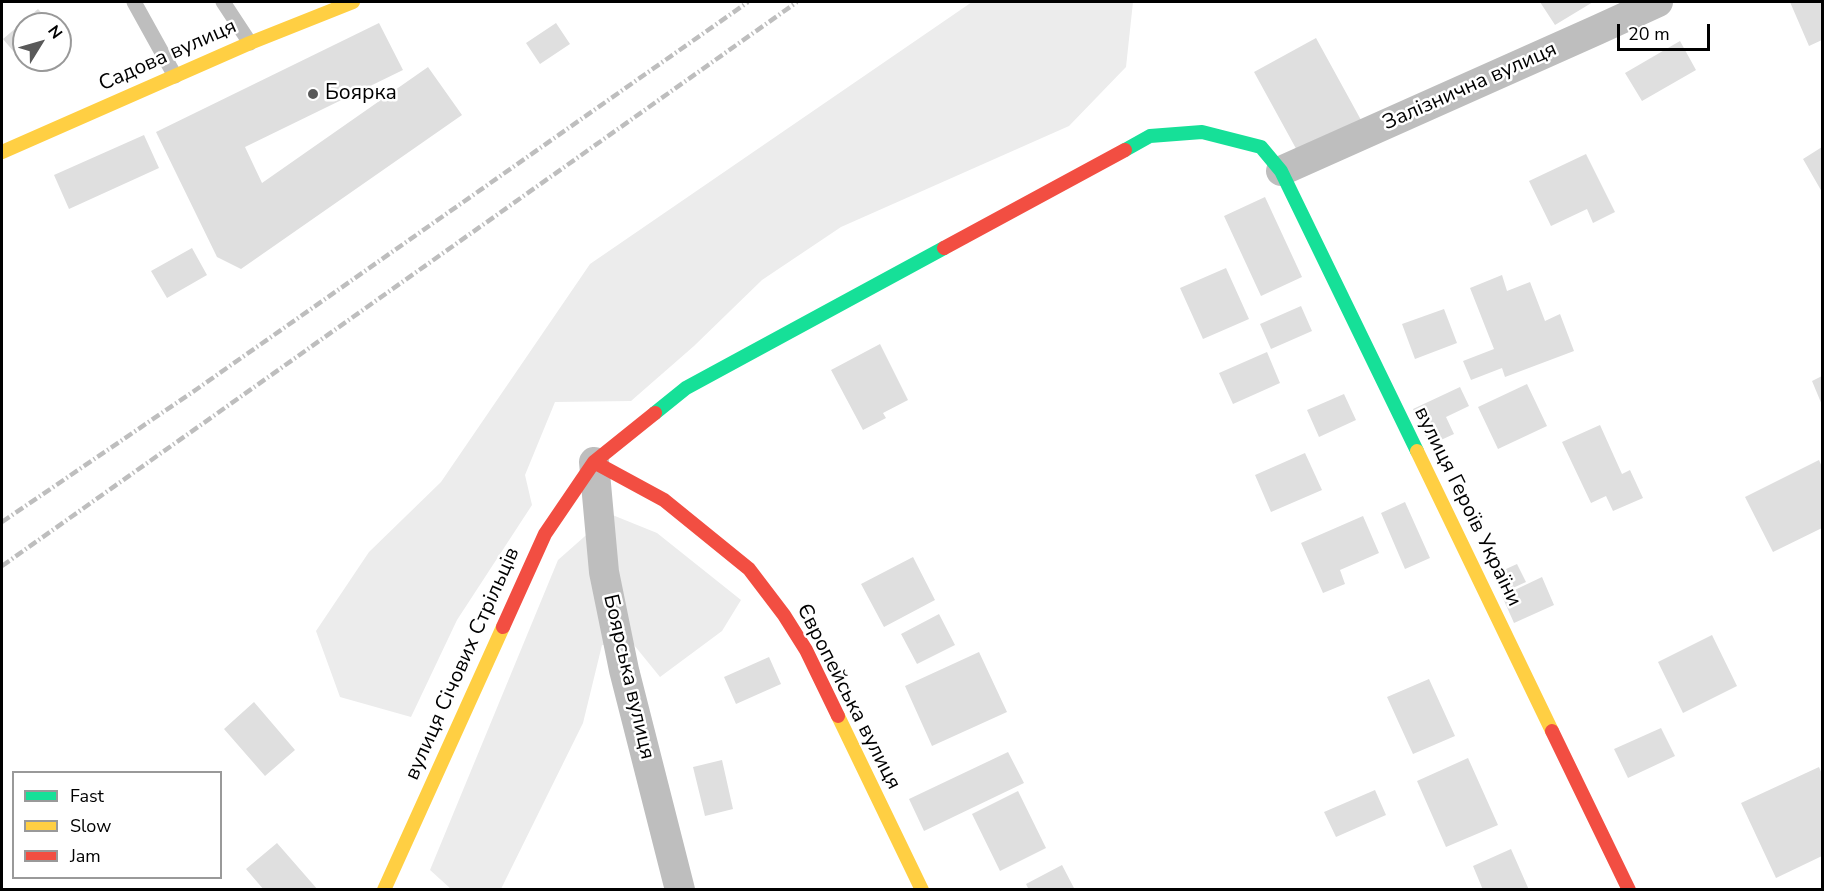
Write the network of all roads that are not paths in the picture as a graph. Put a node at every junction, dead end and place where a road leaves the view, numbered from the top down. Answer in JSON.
{"nodes":[{"id":1,"x":134,"y":2,"type":"edge"},
{"id":2,"x":223,"y":2,"type":"edge"},
{"id":3,"x":353,"y":2,"type":"edge"},
{"id":4,"x":1658,"y":2,"type":"edge"},
{"id":5,"x":250,"y":44,"type":"junction"},
{"id":6,"x":175,"y":76,"type":"junction"},
{"id":7,"x":1261,"y":147,"type":"joint"},
{"id":8,"x":2,"y":152,"type":"edge"},
{"id":9,"x":1281,"y":171,"type":"junction"},
{"id":10,"x":594,"y":462,"type":"junction"},
{"id":11,"x":384,"y":890,"type":"edge"},
{"id":12,"x":680,"y":890,"type":"edge"},
{"id":13,"x":922,"y":890,"type":"edge"},
{"id":14,"x":1629,"y":890,"type":"edge"}],
"edges":[{"from":1,"to":6,"type":"lane"},
{"from":2,"to":5,"type":"lane"},
{"from":3,"to":5,"type":"street","name":"Садова вулиця"},
{"from":4,"to":9,"type":"street","name":"Залізнична вулиця"},
{"from":5,"to":6,"type":"street","name":"Садова вулиця"},
{"from":6,"to":8,"type":"street","name":"Садова вулиця"},
{"from":7,"to":9,"type":"street","name":"вулиця Героїв України"},
{"from":7,"to":10,"type":"street","name":"вулиця Січових Стрільців"},
{"from":9,"to":14,"type":"street","name":"вулиця Героїв України"},
{"from":10,"to":11,"type":"street","name":"вулиця Січових Стрільців"},
{"from":10,"to":12,"type":"street","name":"Боярська вулиця"},
{"from":10,"to":13,"type":"street","name":"Європейська вулиця"}]}
